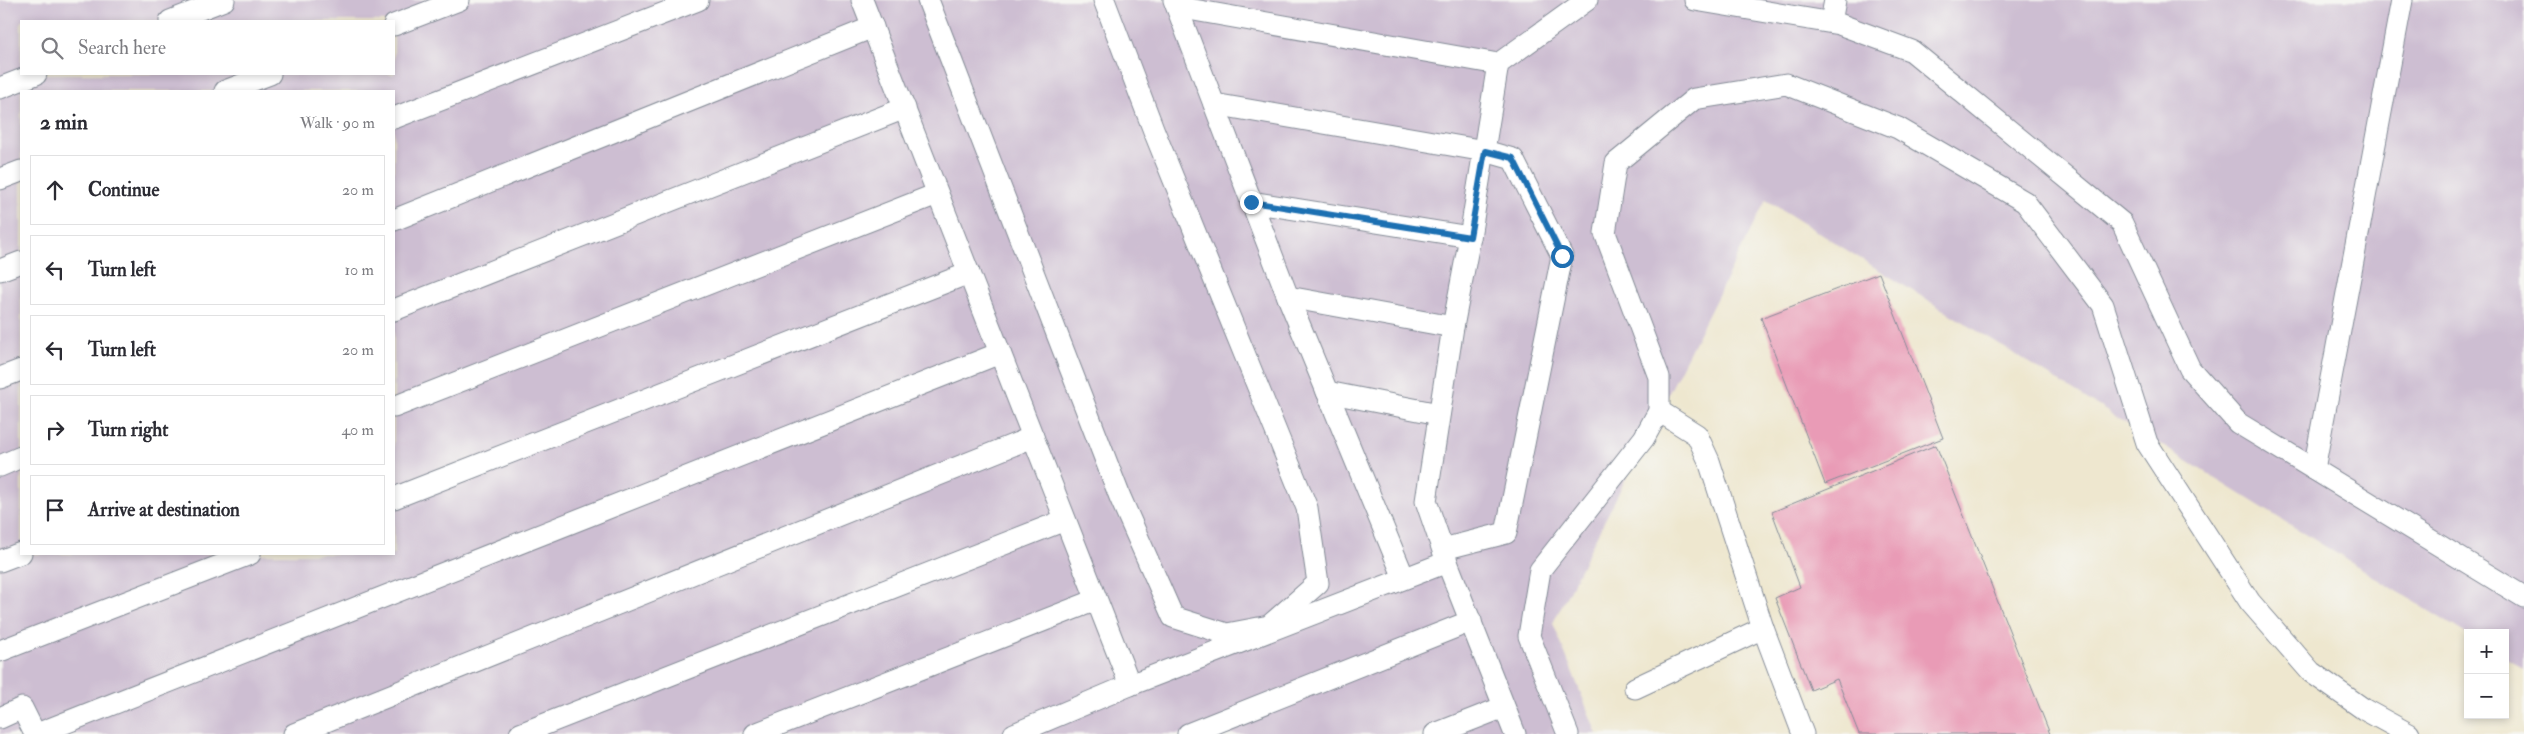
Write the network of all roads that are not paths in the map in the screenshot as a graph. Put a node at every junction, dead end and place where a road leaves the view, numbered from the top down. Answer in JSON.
{"nodes":[{"id":1,"x":224,"y":0,"type":"edge"},
{"id":2,"x":459,"y":0,"type":"edge"},
{"id":3,"x":698,"y":0,"type":"edge"},
{"id":4,"x":862,"y":0,"type":"edge"},
{"id":5,"x":928,"y":0,"type":"edge"},
{"id":6,"x":1104,"y":0,"type":"edge"},
{"id":7,"x":1586,"y":0,"type":"edge"},
{"id":8,"x":1695,"y":0,"type":"edge"},
{"id":9,"x":1835,"y":0,"type":"edge"},
{"id":10,"x":2402,"y":0,"type":"edge"},
{"id":11,"x":1175,"y":4,"type":"edge"},
{"id":12,"x":173,"y":20,"type":"edge"},
{"id":13,"x":1831,"y":22,"type":"junction"},
{"id":14,"x":395,"y":26,"type":"edge"},
{"id":15,"x":873,"y":27,"type":"junction"},
{"id":16,"x":1498,"y":64,"type":"junction"},
{"id":17,"x":33,"y":75,"type":"edge"},
{"id":18,"x":267,"y":75,"type":"edge"},
{"id":19,"x":0,"y":88,"type":"edge"},
{"id":20,"x":229,"y":90,"type":"edge"},
{"id":21,"x":1214,"y":104,"type":"junction"},
{"id":22,"x":905,"y":108,"type":"junction"},
{"id":23,"x":395,"y":118,"type":"edge"},
{"id":24,"x":1485,"y":151,"type":"junction"},
{"id":25,"x":20,"y":171,"type":"edge"},
{"id":26,"x":0,"y":179,"type":"edge"},
{"id":27,"x":937,"y":194,"type":"junction"},
{"id":28,"x":1251,"y":202,"type":"junction"},
{"id":29,"x":395,"y":220,"type":"edge"},
{"id":30,"x":1470,"y":237,"type":"junction"},
{"id":31,"x":20,"y":262,"type":"edge"},
{"id":32,"x":0,"y":270,"type":"edge"},
{"id":33,"x":969,"y":273,"type":"junction"},
{"id":34,"x":1288,"y":297,"type":"junction"},
{"id":35,"x":395,"y":310,"type":"edge"},
{"id":36,"x":1453,"y":327,"type":"junction"},
{"id":37,"x":1000,"y":353,"type":"junction"},
{"id":38,"x":20,"y":370,"type":"edge"},
{"id":39,"x":0,"y":378,"type":"edge"},
{"id":40,"x":1327,"y":392,"type":"junction"},
{"id":41,"x":395,"y":407,"type":"edge"},
{"id":42,"x":1659,"y":411,"type":"junction"},
{"id":43,"x":1439,"y":414,"type":"junction"},
{"id":44,"x":1033,"y":437,"type":"junction"},
{"id":45,"x":20,"y":457,"type":"edge"},
{"id":46,"x":0,"y":466,"type":"edge"},
{"id":47,"x":2314,"y":469,"type":"junction"},
{"id":48,"x":395,"y":498,"type":"edge"},
{"id":49,"x":1065,"y":520,"type":"junction"},
{"id":50,"x":20,"y":553,"type":"edge"},
{"id":51,"x":247,"y":555,"type":"edge"},
{"id":52,"x":1445,"y":556,"type":"junction"},
{"id":53,"x":0,"y":561,"type":"edge"},
{"id":54,"x":1404,"y":578,"type":"junction"},
{"id":55,"x":2524,"y":597,"type":"edge"},
{"id":56,"x":1096,"y":600,"type":"junction"},
{"id":57,"x":1471,"y":621,"type":"junction"},
{"id":58,"x":1763,"y":628,"type":"junction"},
{"id":59,"x":0,"y":651,"type":"edge"},
{"id":60,"x":1130,"y":685,"type":"junction"},
{"id":61,"x":1635,"y":688,"type":"dead end"},
{"id":62,"x":1504,"y":707,"type":"junction"},
{"id":63,"x":0,"y":718,"type":"edge"},
{"id":64,"x":36,"y":734,"type":"edge"},
{"id":65,"x":294,"y":734,"type":"edge"},
{"id":66,"x":520,"y":734,"type":"edge"},
{"id":67,"x":755,"y":734,"type":"edge"},
{"id":68,"x":1014,"y":734,"type":"edge"},
{"id":69,"x":1188,"y":734,"type":"edge"},
{"id":70,"x":1435,"y":734,"type":"edge"},
{"id":71,"x":1515,"y":734,"type":"edge"},
{"id":72,"x":1568,"y":734,"type":"edge"},
{"id":73,"x":1803,"y":734,"type":"edge"},
{"id":74,"x":2409,"y":734,"type":"edge"}],
"edges":[{"from":1,"to":12,"type":"lane"},
{"from":2,"to":14,"type":"lane"},
{"from":3,"to":23,"type":"lane"},
{"from":4,"to":15,"type":"lane"},
{"from":5,"to":6,"type":"lane"},
{"from":7,"to":16,"type":"lane"},
{"from":8,"to":13,"type":"lane"},
{"from":9,"to":13,"type":"lane"},
{"from":10,"to":47,"type":"lane"},
{"from":11,"to":16,"type":"lane"},
{"from":11,"to":21,"type":"lane"},
{"from":13,"to":47,"type":"lane"},
{"from":15,"to":22,"type":"lane"},
{"from":15,"to":29,"type":"lane"},
{"from":16,"to":24,"type":"lane"},
{"from":17,"to":19,"type":"lane"},
{"from":18,"to":20,"type":"lane"},
{"from":21,"to":24,"type":"lane"},
{"from":21,"to":28,"type":"lane"},
{"from":22,"to":27,"type":"lane"},
{"from":22,"to":35,"type":"lane"},
{"from":24,"to":30,"type":"lane"},
{"from":24,"to":52,"type":"lane"},
{"from":25,"to":26,"type":"lane"},
{"from":27,"to":33,"type":"lane"},
{"from":27,"to":41,"type":"lane"},
{"from":28,"to":30,"type":"lane"},
{"from":28,"to":34,"type":"lane"},
{"from":30,"to":36,"type":"lane"},
{"from":31,"to":32,"type":"lane"},
{"from":33,"to":37,"type":"lane"},
{"from":33,"to":48,"type":"lane"},
{"from":34,"to":36,"type":"lane"},
{"from":34,"to":40,"type":"lane"},
{"from":36,"to":43,"type":"lane"},
{"from":37,"to":44,"type":"lane"},
{"from":37,"to":64,"type":"lane"},
{"from":38,"to":39,"type":"lane"},
{"from":40,"to":43,"type":"lane"},
{"from":40,"to":54,"type":"lane"},
{"from":42,"to":58,"type":"lane"},
{"from":42,"to":72,"type":"lane"},
{"from":42,"to":74,"type":"lane"},
{"from":43,"to":52,"type":"lane"},
{"from":44,"to":49,"type":"lane"},
{"from":44,"to":65,"type":"lane"},
{"from":45,"to":46,"type":"lane"},
{"from":47,"to":55,"type":"lane"},
{"from":49,"to":56,"type":"lane"},
{"from":49,"to":66,"type":"lane"},
{"from":50,"to":53,"type":"lane"},
{"from":51,"to":59,"type":"lane"},
{"from":52,"to":54,"type":"lane"},
{"from":52,"to":57,"type":"lane"},
{"from":54,"to":60,"type":"lane"},
{"from":56,"to":60,"type":"lane"},
{"from":56,"to":67,"type":"lane"},
{"from":57,"to":62,"type":"lane"},
{"from":57,"to":69,"type":"lane"},
{"from":58,"to":61,"type":"lane"},
{"from":58,"to":73,"type":"lane"},
{"from":60,"to":68,"type":"lane"},
{"from":62,"to":70,"type":"lane"},
{"from":62,"to":71,"type":"lane"},
{"from":63,"to":64,"type":"lane"}]}
